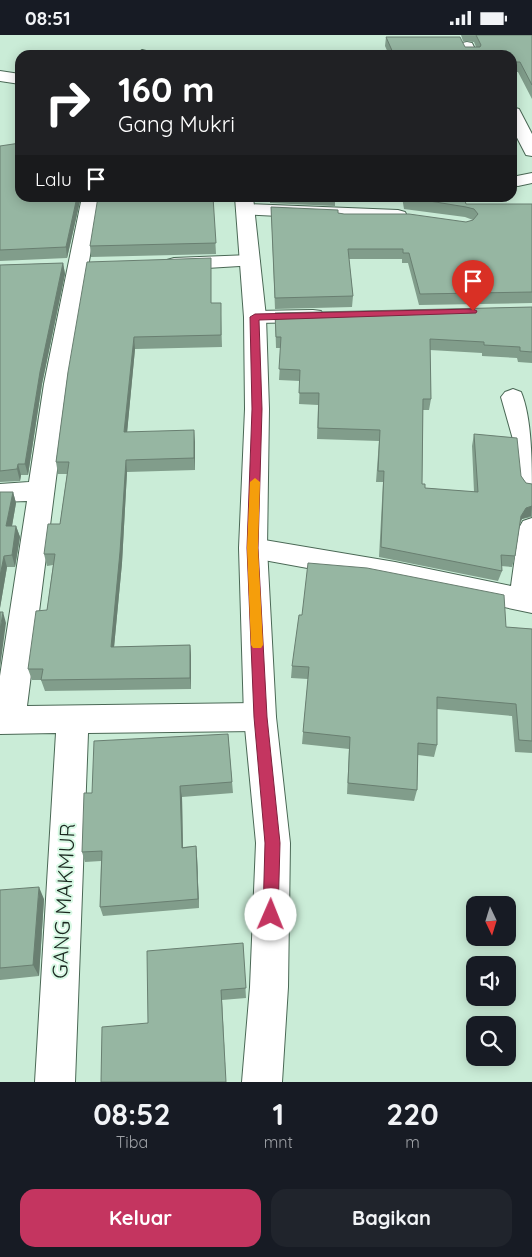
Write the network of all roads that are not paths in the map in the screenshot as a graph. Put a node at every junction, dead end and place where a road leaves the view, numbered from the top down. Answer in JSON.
{"nodes":[{"id":1,"x":0,"y":76,"type":"edge"},
{"id":2,"x":15,"y":78,"type":"edge"},
{"id":3,"x":517,"y":112,"type":"edge"},
{"id":4,"x":532,"y":112,"type":"edge"},
{"id":5,"x":517,"y":120,"type":"edge"},
{"id":6,"x":532,"y":151,"type":"edge"},
{"id":7,"x":90,"y":202,"type":"edge"},
{"id":8,"x":398,"y":202,"type":"edge"},
{"id":9,"x":244,"y":204,"type":"edge"},
{"id":10,"x":250,"y":261,"type":"junction"},
{"id":11,"x":154,"y":264,"type":"edge"},
{"id":12,"x":334,"y":315,"type":"edge"},
{"id":13,"x":255,"y":317,"type":"junction"},
{"id":14,"x":513,"y":397,"type":"dead end"},
{"id":15,"x":532,"y":486,"type":"edge"},
{"id":16,"x":41,"y":491,"type":"junction"},
{"id":17,"x":0,"y":493,"type":"edge"},
{"id":18,"x":532,"y":528,"type":"edge"},
{"id":19,"x":253,"y":548,"type":"junction"},
{"id":20,"x":527,"y":601,"type":"edge"},
{"id":21,"x":260,"y":717,"type":"junction"},
{"id":22,"x":5,"y":720,"type":"edge"},
{"id":23,"x":73,"y":720,"type":"junction"},
{"id":24,"x":55,"y":1082,"type":"edge"},
{"id":25,"x":262,"y":1082,"type":"edge"}],
"edges":[{"from":1,"to":2,"type":"street"},
{"from":3,"to":4,"type":"street"},
{"from":5,"to":6,"type":"street"},
{"from":7,"to":16,"type":"street"},
{"from":8,"to":9,"type":"street"},
{"from":9,"to":10,"type":"street"},
{"from":10,"to":11,"type":"street"},
{"from":10,"to":13,"type":"street"},
{"from":12,"to":13,"type":"street"},
{"from":13,"to":19,"type":"street"},
{"from":14,"to":15,"type":"street"},
{"from":16,"to":17,"type":"street"},
{"from":16,"to":22,"type":"street"},
{"from":18,"to":20,"type":"street"},
{"from":19,"to":20,"type":"street"},
{"from":19,"to":21,"type":"street"},
{"from":21,"to":23,"type":"street"},
{"from":21,"to":25,"type":"street"},
{"from":22,"to":23,"type":"street"},
{"from":23,"to":24,"type":"street","name":"GANG MAKMUR"}]}
